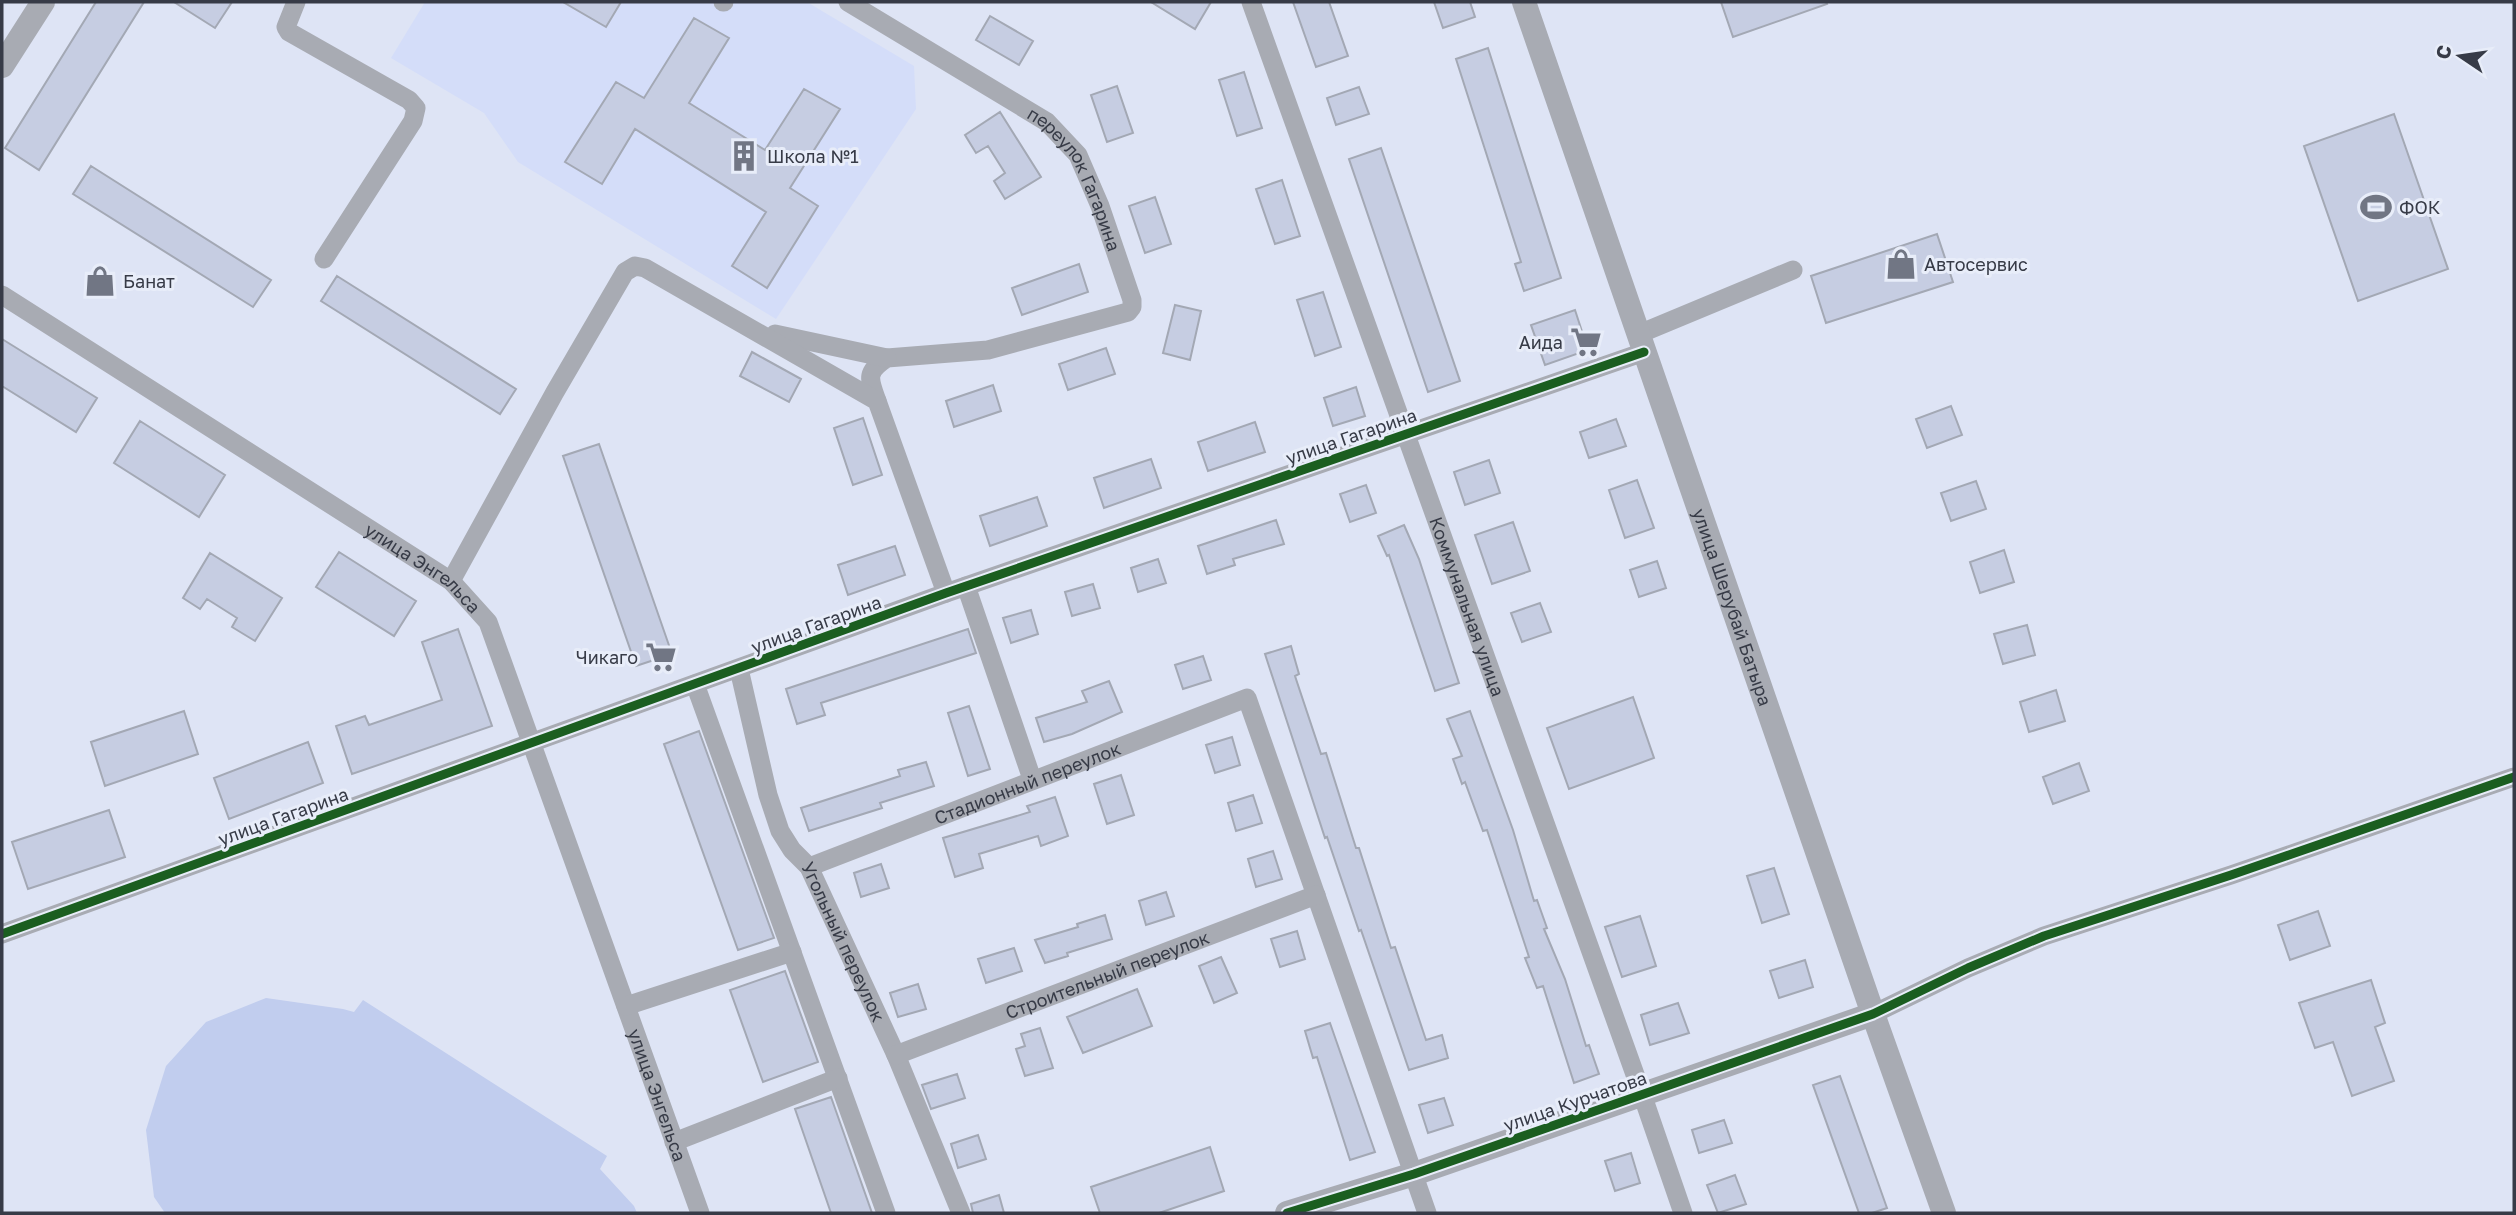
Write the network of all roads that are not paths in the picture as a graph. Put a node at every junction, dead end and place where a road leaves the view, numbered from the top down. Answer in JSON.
{"nodes":[{"id":1,"x":43,"y":2,"type":"edge"},
{"id":2,"x":296,"y":2,"type":"edge"},
{"id":3,"x":848,"y":2,"type":"edge"},
{"id":4,"x":1251,"y":2,"type":"edge"},
{"id":5,"x":1524,"y":2,"type":"edge"},
{"id":6,"x":2,"y":66,"type":"edge"},
{"id":7,"x":324,"y":259,"type":"dead end"},
{"id":8,"x":1793,"y":270,"type":"dead end"},
{"id":9,"x":2,"y":295,"type":"edge"},
{"id":10,"x":757,"y":330,"type":"junction"},
{"id":11,"x":1641,"y":343,"type":"junction"},
{"id":12,"x":887,"y":358,"type":"junction"},
{"id":13,"x":877,"y":401,"type":"junction"},
{"id":14,"x":1405,"y":434,"type":"junction"},
{"id":15,"x":451,"y":581,"type":"junction"},
{"id":16,"x":966,"y":586,"type":"junction"},
{"id":17,"x":946,"y":593,"type":"junction"},
{"id":18,"x":739,"y":669,"type":"junction"},
{"id":19,"x":695,"y":684,"type":"junction"},
{"id":20,"x":531,"y":743,"type":"junction"},
{"id":21,"x":2514,"y":777,"type":"edge"},
{"id":22,"x":1032,"y":779,"type":"junction"},
{"id":23,"x":809,"y":867,"type":"junction"},
{"id":24,"x":1316,"y":895,"type":"junction"},
{"id":25,"x":2,"y":934,"type":"edge"},
{"id":26,"x":792,"y":952,"type":"junction"},
{"id":27,"x":625,"y":1006,"type":"junction"},
{"id":28,"x":1873,"y":1014,"type":"junction"},
{"id":29,"x":896,"y":1055,"type":"junction"},
{"id":30,"x":838,"y":1078,"type":"junction"},
{"id":31,"x":1643,"y":1094,"type":"junction"},
{"id":32,"x":674,"y":1142,"type":"junction"},
{"id":33,"x":1414,"y":1174,"type":"junction"},
{"id":34,"x":700,"y":1213,"type":"edge"},
{"id":35,"x":886,"y":1213,"type":"edge"},
{"id":36,"x":961,"y":1213,"type":"edge"},
{"id":37,"x":1286,"y":1213,"type":"edge"},
{"id":38,"x":1427,"y":1213,"type":"edge"},
{"id":39,"x":1683,"y":1213,"type":"edge"},
{"id":40,"x":1944,"y":1213,"type":"edge"}],
"edges":[{"from":1,"to":6,"type":"street"},
{"from":2,"to":7,"type":"street"},
{"from":3,"to":12,"type":"street","name":"переулок Гагарина"},
{"from":4,"to":14,"type":"street","name":"Коммунальная улица"},
{"from":5,"to":11,"type":"street","name":"улица Шерубай Батыра"},
{"from":8,"to":11,"type":"street","name":"улица Гагарина"},
{"from":9,"to":15,"type":"street","name":"улица Энгельса"},
{"from":10,"to":12,"type":"street"},
{"from":10,"to":13,"type":"street"},
{"from":10,"to":15,"type":"street"},
{"from":11,"to":14,"type":"street","name":"улица Гагарина"},
{"from":11,"to":28,"type":"street","name":"улица Шерубай Батыра"},
{"from":12,"to":13,"type":"street"},
{"from":13,"to":17,"type":"street"},
{"from":14,"to":16,"type":"street","name":"улица Гагарина"},
{"from":14,"to":31,"type":"street","name":"Коммунальная улица"},
{"from":15,"to":20,"type":"street","name":"улица Энгельса"},
{"from":16,"to":17,"type":"street","name":"улица Гагарина"},
{"from":16,"to":22,"type":"street"},
{"from":17,"to":18,"type":"street","name":"улица Гагарина"},
{"from":18,"to":19,"type":"street","name":"улица Гагарина"},
{"from":18,"to":23,"type":"street","name":"Угольный переулок"},
{"from":19,"to":20,"type":"street","name":"улица Гагарина"},
{"from":19,"to":26,"type":"street"},
{"from":20,"to":25,"type":"street","name":"улица Гагарина"},
{"from":20,"to":27,"type":"street","name":"улица Энгельса"},
{"from":21,"to":28,"type":"street"},
{"from":22,"to":23,"type":"street","name":"Стадионный переулок"},
{"from":22,"to":24,"type":"street","name":"Стадионный переулок"},
{"from":23,"to":29,"type":"street","name":"Угольный переулок"},
{"from":24,"to":29,"type":"street","name":"Строительный переулок"},
{"from":24,"to":33,"type":"street"},
{"from":26,"to":27,"type":"street"},
{"from":26,"to":30,"type":"street"},
{"from":27,"to":32,"type":"street","name":"улица Энгельса"},
{"from":28,"to":31,"type":"street","name":"улица Курчатова"},
{"from":28,"to":40,"type":"street","name":"улица Шерубай Батыра"},
{"from":29,"to":36,"type":"street","name":"Угольный переулок"},
{"from":30,"to":32,"type":"street"},
{"from":30,"to":35,"type":"street"},
{"from":31,"to":33,"type":"street","name":"улица Курчатова"},
{"from":31,"to":39,"type":"street","name":"Коммунальная улица"},
{"from":32,"to":34,"type":"street","name":"улица Энгельса"},
{"from":33,"to":37,"type":"street","name":"улица Курчатова"},
{"from":33,"to":38,"type":"street"}]}
